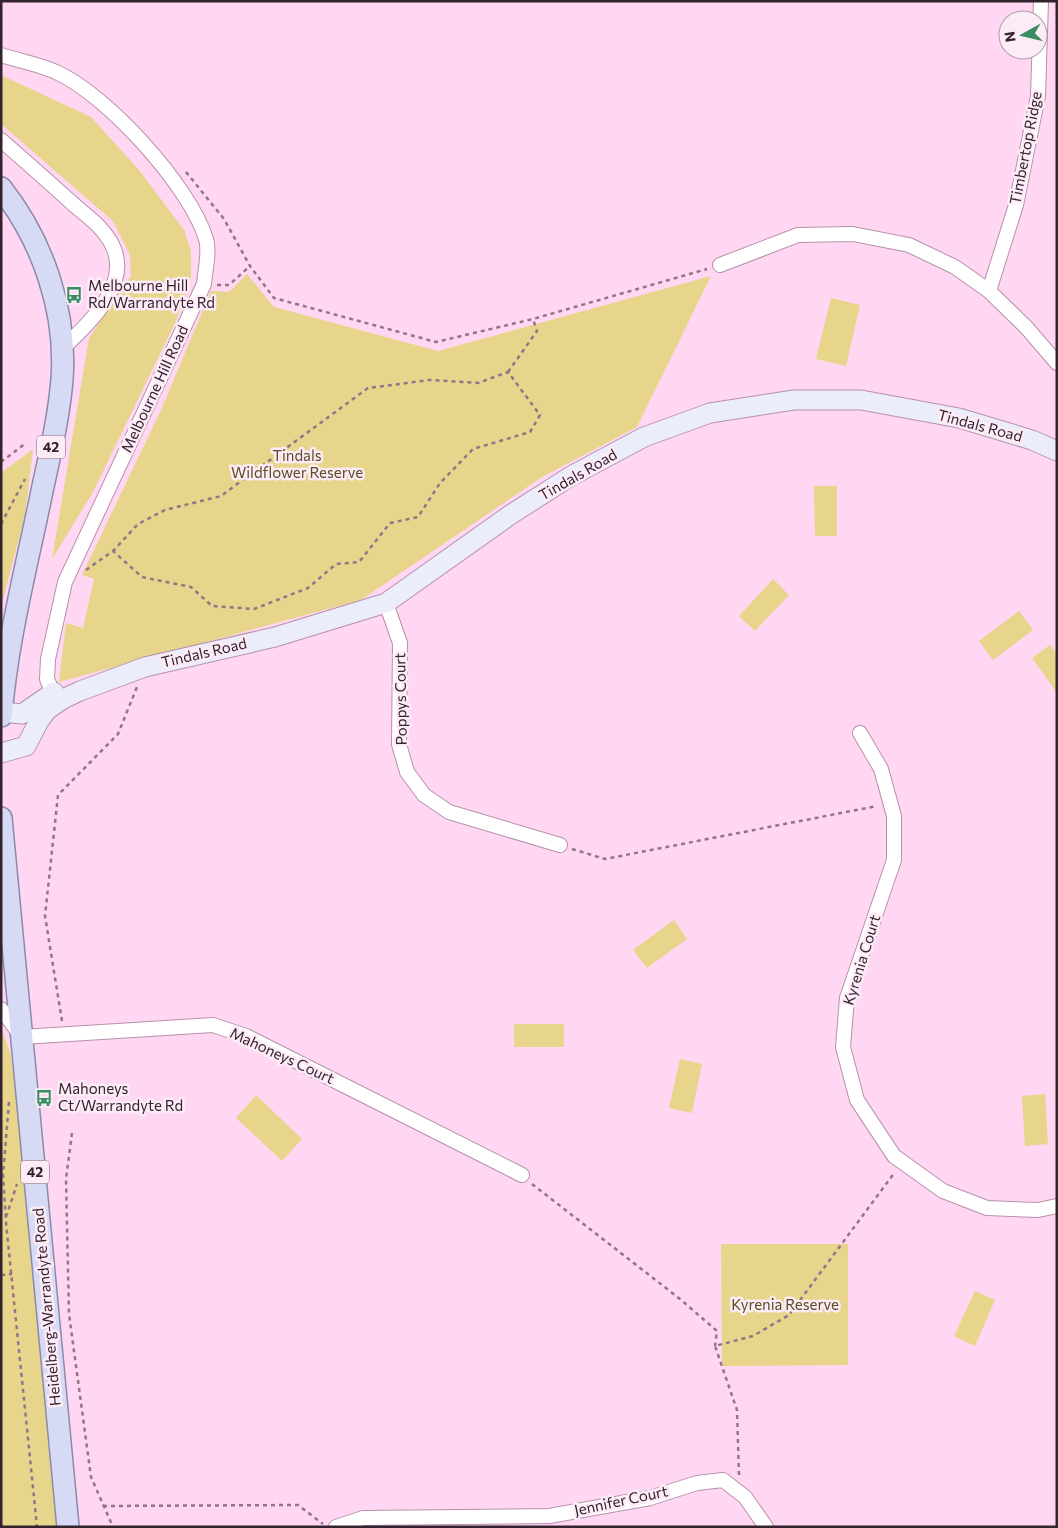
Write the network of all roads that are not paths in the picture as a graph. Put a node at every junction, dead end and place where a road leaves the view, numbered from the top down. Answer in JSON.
{"nodes":[{"id":1,"x":1041,"y":1,"type":"edge"},
{"id":2,"x":1,"y":55,"type":"edge"},
{"id":3,"x":1,"y":140,"type":"edge"},
{"id":4,"x":1,"y":188,"type":"edge"},
{"id":5,"x":720,"y":265,"type":"road end"},
{"id":6,"x":989,"y":292,"type":"junction"},
{"id":7,"x":62,"y":350,"type":"junction"},
{"id":8,"x":1057,"y":363,"type":"edge"},
{"id":9,"x":1057,"y":452,"type":"edge"},
{"id":10,"x":386,"y":603,"type":"junction"},
{"id":11,"x":56,"y":697,"type":"junction"},
{"id":12,"x":1,"y":714,"type":"edge"},
{"id":13,"x":860,"y":733,"type":"dead end"},
{"id":14,"x":1,"y":753,"type":"edge"},
{"id":15,"x":1,"y":818,"type":"edge"},
{"id":16,"x":560,"y":845,"type":"road end"},
{"id":17,"x":8,"y":967,"type":"edge"},
{"id":18,"x":1,"y":1008,"type":"edge"},
{"id":19,"x":22,"y":1037,"type":"junction"},
{"id":20,"x":522,"y":1175,"type":"road end"},
{"id":21,"x":1057,"y":1206,"type":"edge"},
{"id":22,"x":68,"y":1527,"type":"edge"},
{"id":23,"x":336,"y":1527,"type":"edge"},
{"id":24,"x":766,"y":1527,"type":"edge"}],
"edges":[{"from":1,"to":6,"type":"street","name":"Timbertop Ridge"},
{"from":2,"to":11,"type":"street","name":"Melbourne Hill Road"},
{"from":3,"to":7,"type":"street"},
{"from":4,"to":7,"type":"main road","number":"42"},
{"from":5,"to":6,"type":"street"},
{"from":6,"to":8,"type":"street"},
{"from":7,"to":12,"type":"main road","number":"42"},
{"from":9,"to":10,"type":"main road","name":"Tindals Road"},
{"from":10,"to":11,"type":"main road","name":"Tindals Road"},
{"from":10,"to":16,"type":"street","name":"Poppys Court"},
{"from":11,"to":12,"type":"main road","name":"Tindals Road"},
{"from":11,"to":14,"type":"main road","name":"Tindals Road"},
{"from":13,"to":21,"type":"street","name":"Kyrenia Court"},
{"from":15,"to":17,"type":"main road","name":"Heidelberg-Warrandyte Road","number":"42"},
{"from":17,"to":19,"type":"main road","name":"Heidelberg-Warrandyte Road","number":"42"},
{"from":18,"to":19,"type":"street"},
{"from":19,"to":20,"type":"street","name":"Mahoneys Court"},
{"from":19,"to":22,"type":"main road","name":"Heidelberg-Warrandyte Road","number":"42"},
{"from":23,"to":24,"type":"street","name":"Jennifer Court"}]}
